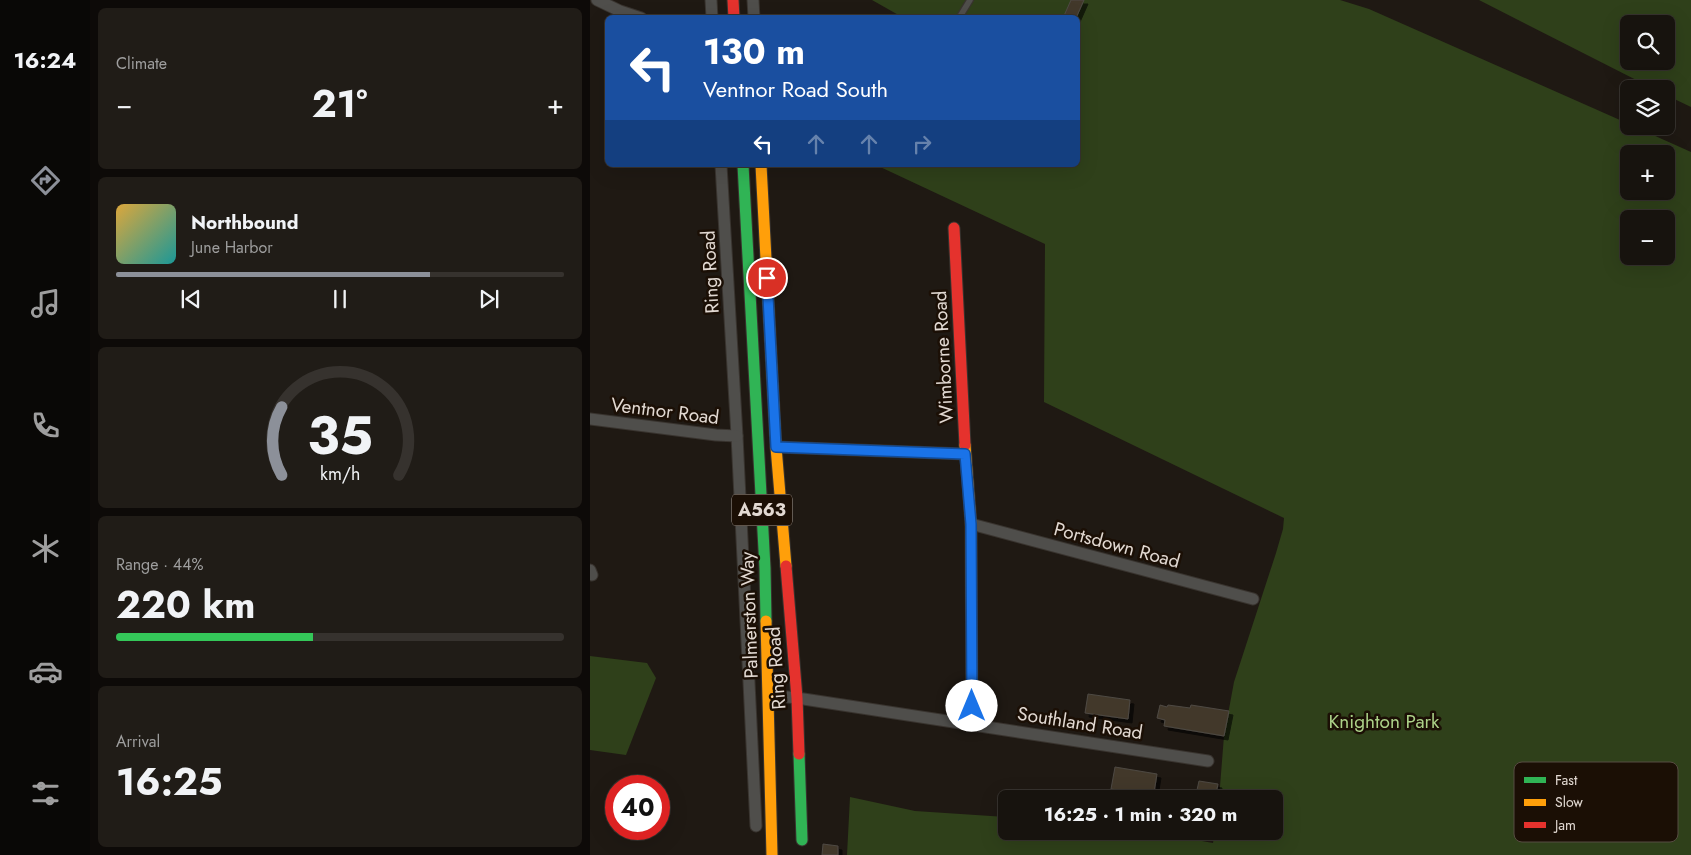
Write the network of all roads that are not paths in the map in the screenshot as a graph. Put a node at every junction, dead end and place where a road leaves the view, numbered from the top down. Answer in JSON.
{"nodes":[{"id":1,"x":597,"y":0,"type":"edge"},
{"id":2,"x":711,"y":0,"type":"edge"},
{"id":3,"x":733,"y":0,"type":"edge"},
{"id":4,"x":753,"y":0,"type":"edge"},
{"id":5,"x":970,"y":0,"type":"edge"},
{"id":6,"x":632,"y":15,"type":"edge"},
{"id":7,"x":712,"y":15,"type":"edge"},
{"id":8,"x":734,"y":15,"type":"edge"},
{"id":9,"x":754,"y":15,"type":"edge"},
{"id":10,"x":960,"y":15,"type":"edge"},
{"id":11,"x":721,"y":167,"type":"edge"},
{"id":12,"x":742,"y":167,"type":"edge"},
{"id":13,"x":761,"y":167,"type":"edge"},
{"id":14,"x":954,"y":228,"type":"dead end"},
{"id":15,"x":590,"y":419,"type":"edge"},
{"id":16,"x":737,"y":436,"type":"junction"},
{"id":17,"x":776,"y":447,"type":"junction"},
{"id":18,"x":965,"y":454,"type":"junction"},
{"id":19,"x":971,"y":524,"type":"junction"},
{"id":20,"x":1253,"y":600,"type":"dead end"},
{"id":21,"x":769,"y":695,"type":"junction"},
{"id":22,"x":797,"y":698,"type":"junction"},
{"id":23,"x":972,"y":724,"type":"junction"},
{"id":24,"x":1208,"y":761,"type":"dead end"},
{"id":25,"x":756,"y":826,"type":"dead end"},
{"id":26,"x":802,"y":840,"type":"dead end"},
{"id":27,"x":772,"y":855,"type":"edge"}],
"edges":[{"from":1,"to":6,"type":"street"},
{"from":2,"to":7,"type":"street"},
{"from":3,"to":8,"type":"main road"},
{"from":4,"to":9,"type":"street"},
{"from":5,"to":10,"type":"lane"},
{"from":11,"to":16,"type":"street","name":"Ring Road"},
{"from":12,"to":21,"type":"main road","name":"Palmerston Way","number":"A563"},
{"from":13,"to":17,"type":"main road","name":"Ring Road"},
{"from":14,"to":18,"type":"main road","name":"Wimborne Road"},
{"from":15,"to":16,"type":"street","name":"Ventnor Road"},
{"from":16,"to":25,"type":"street","name":"Ring Road"},
{"from":17,"to":18,"type":"street"},
{"from":17,"to":22,"type":"main road","name":"Ring Road"},
{"from":18,"to":19,"type":"main road","name":"Wimborne Road"},
{"from":19,"to":20,"type":"street","name":"Portsdown Road"},
{"from":19,"to":23,"type":"main road","name":"Wimborne Road"},
{"from":21,"to":22,"type":"street","name":"Southland Road"},
{"from":21,"to":27,"type":"main road","name":"Palmerston Way","number":"A563"},
{"from":22,"to":23,"type":"street","name":"Southland Road"},
{"from":22,"to":26,"type":"main road","name":"Ring Road"},
{"from":23,"to":24,"type":"street","name":"Southland Road"}]}
